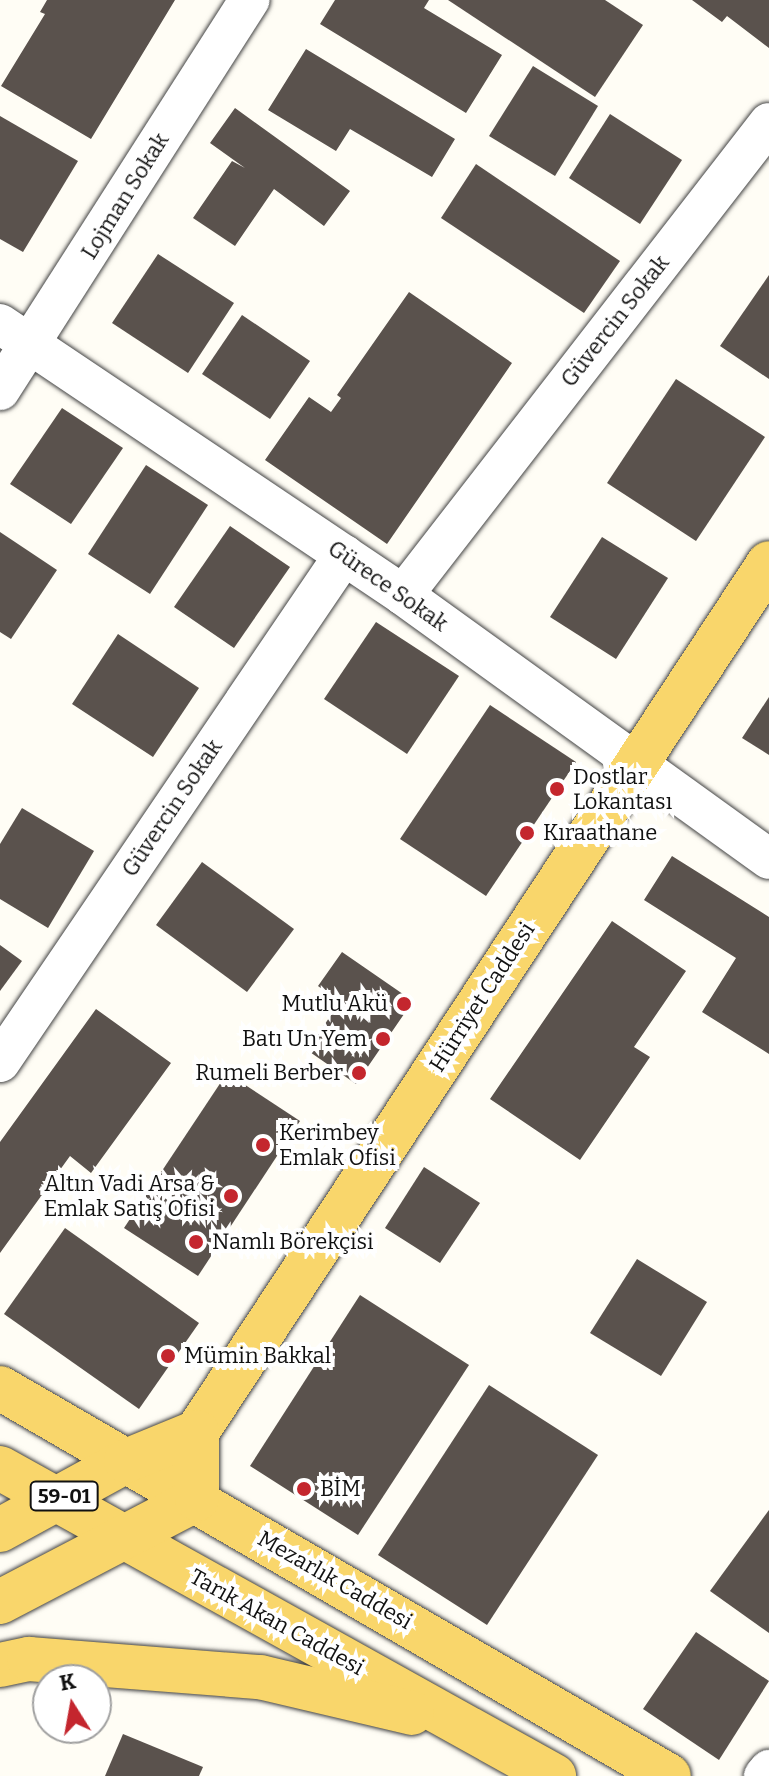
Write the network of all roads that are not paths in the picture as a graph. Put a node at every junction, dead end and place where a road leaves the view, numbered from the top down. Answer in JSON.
{"nodes":[{"id":1,"x":249,"y":0,"type":"edge"},
{"id":2,"x":769,"y":123,"type":"edge"},
{"id":3,"x":16,"y":334,"type":"edge"},
{"id":4,"x":0,"y":390,"type":"edge"},
{"id":5,"x":344,"y":555,"type":"junction"},
{"id":6,"x":769,"y":563,"type":"edge"},
{"id":7,"x":403,"y":595,"type":"junction"},
{"id":8,"x":634,"y":766,"type":"junction"},
{"id":9,"x":769,"y":859,"type":"edge"},
{"id":10,"x":0,"y":1062,"type":"edge"},
{"id":11,"x":0,"y":1388,"type":"edge"},
{"id":12,"x":197,"y":1432,"type":"junction"},
{"id":13,"x":126,"y":1461,"type":"junction"},
{"id":14,"x":0,"y":1468,"type":"edge"},
{"id":15,"x":197,"y":1499,"type":"junction"},
{"id":16,"x":55,"y":1501,"type":"junction"},
{"id":17,"x":0,"y":1530,"type":"edge"},
{"id":18,"x":126,"y":1538,"type":"junction"},
{"id":19,"x":0,"y":1602,"type":"edge"},
{"id":20,"x":0,"y":1665,"type":"edge"},
{"id":21,"x":463,"y":1726,"type":"junction"},
{"id":22,"x":769,"y":1770,"type":"edge"},
{"id":23,"x":554,"y":1776,"type":"edge"},
{"id":24,"x":669,"y":1776,"type":"edge"},
{"id":25,"x":764,"y":1776,"type":"edge"}],
"edges":[{"from":1,"to":3,"type":"street","name":"Lojman Sokak"},
{"from":2,"to":7,"type":"street","name":"Güvercin Sokak"},
{"from":3,"to":4,"type":"street","name":"Lojman Sokak"},
{"from":3,"to":5,"type":"street","name":"Gürece Sokak"},
{"from":5,"to":7,"type":"street","name":"Gürece Sokak"},
{"from":5,"to":10,"type":"street","name":"Güvercin Sokak"},
{"from":6,"to":8,"type":"main road","name":"Hürriyet Caddesi"},
{"from":7,"to":8,"type":"street","name":"Gürece Sokak"},
{"from":8,"to":9,"type":"street","name":"Gürece Sokak"},
{"from":8,"to":12,"type":"main road","name":"Hürriyet Caddesi"},
{"from":11,"to":13,"type":"main road","name":"Mezarlık Caddesi"},
{"from":12,"to":13,"type":"main road"},
{"from":12,"to":15,"type":"main road"},
{"from":13,"to":15,"type":"main road","name":"Mezarlık Caddesi"},
{"from":13,"to":16,"type":"main road","number":"59-01"},
{"from":14,"to":16,"type":"main road","name":"Tarık Akan Caddesi"},
{"from":15,"to":18,"type":"main road"},
{"from":15,"to":24,"type":"main road","name":"Mezarlık Caddesi"},
{"from":16,"to":17,"type":"main road","number":"59-01"},
{"from":16,"to":18,"type":"main road","name":"Tarık Akan Caddesi"},
{"from":18,"to":19,"type":"main road"},
{"from":18,"to":21,"type":"main road","name":"Tarık Akan Caddesi"},
{"from":20,"to":21,"type":"main road"},
{"from":21,"to":23,"type":"main road","name":"Tarık Akan Caddesi"},
{"from":22,"to":25,"type":"street"}]}
